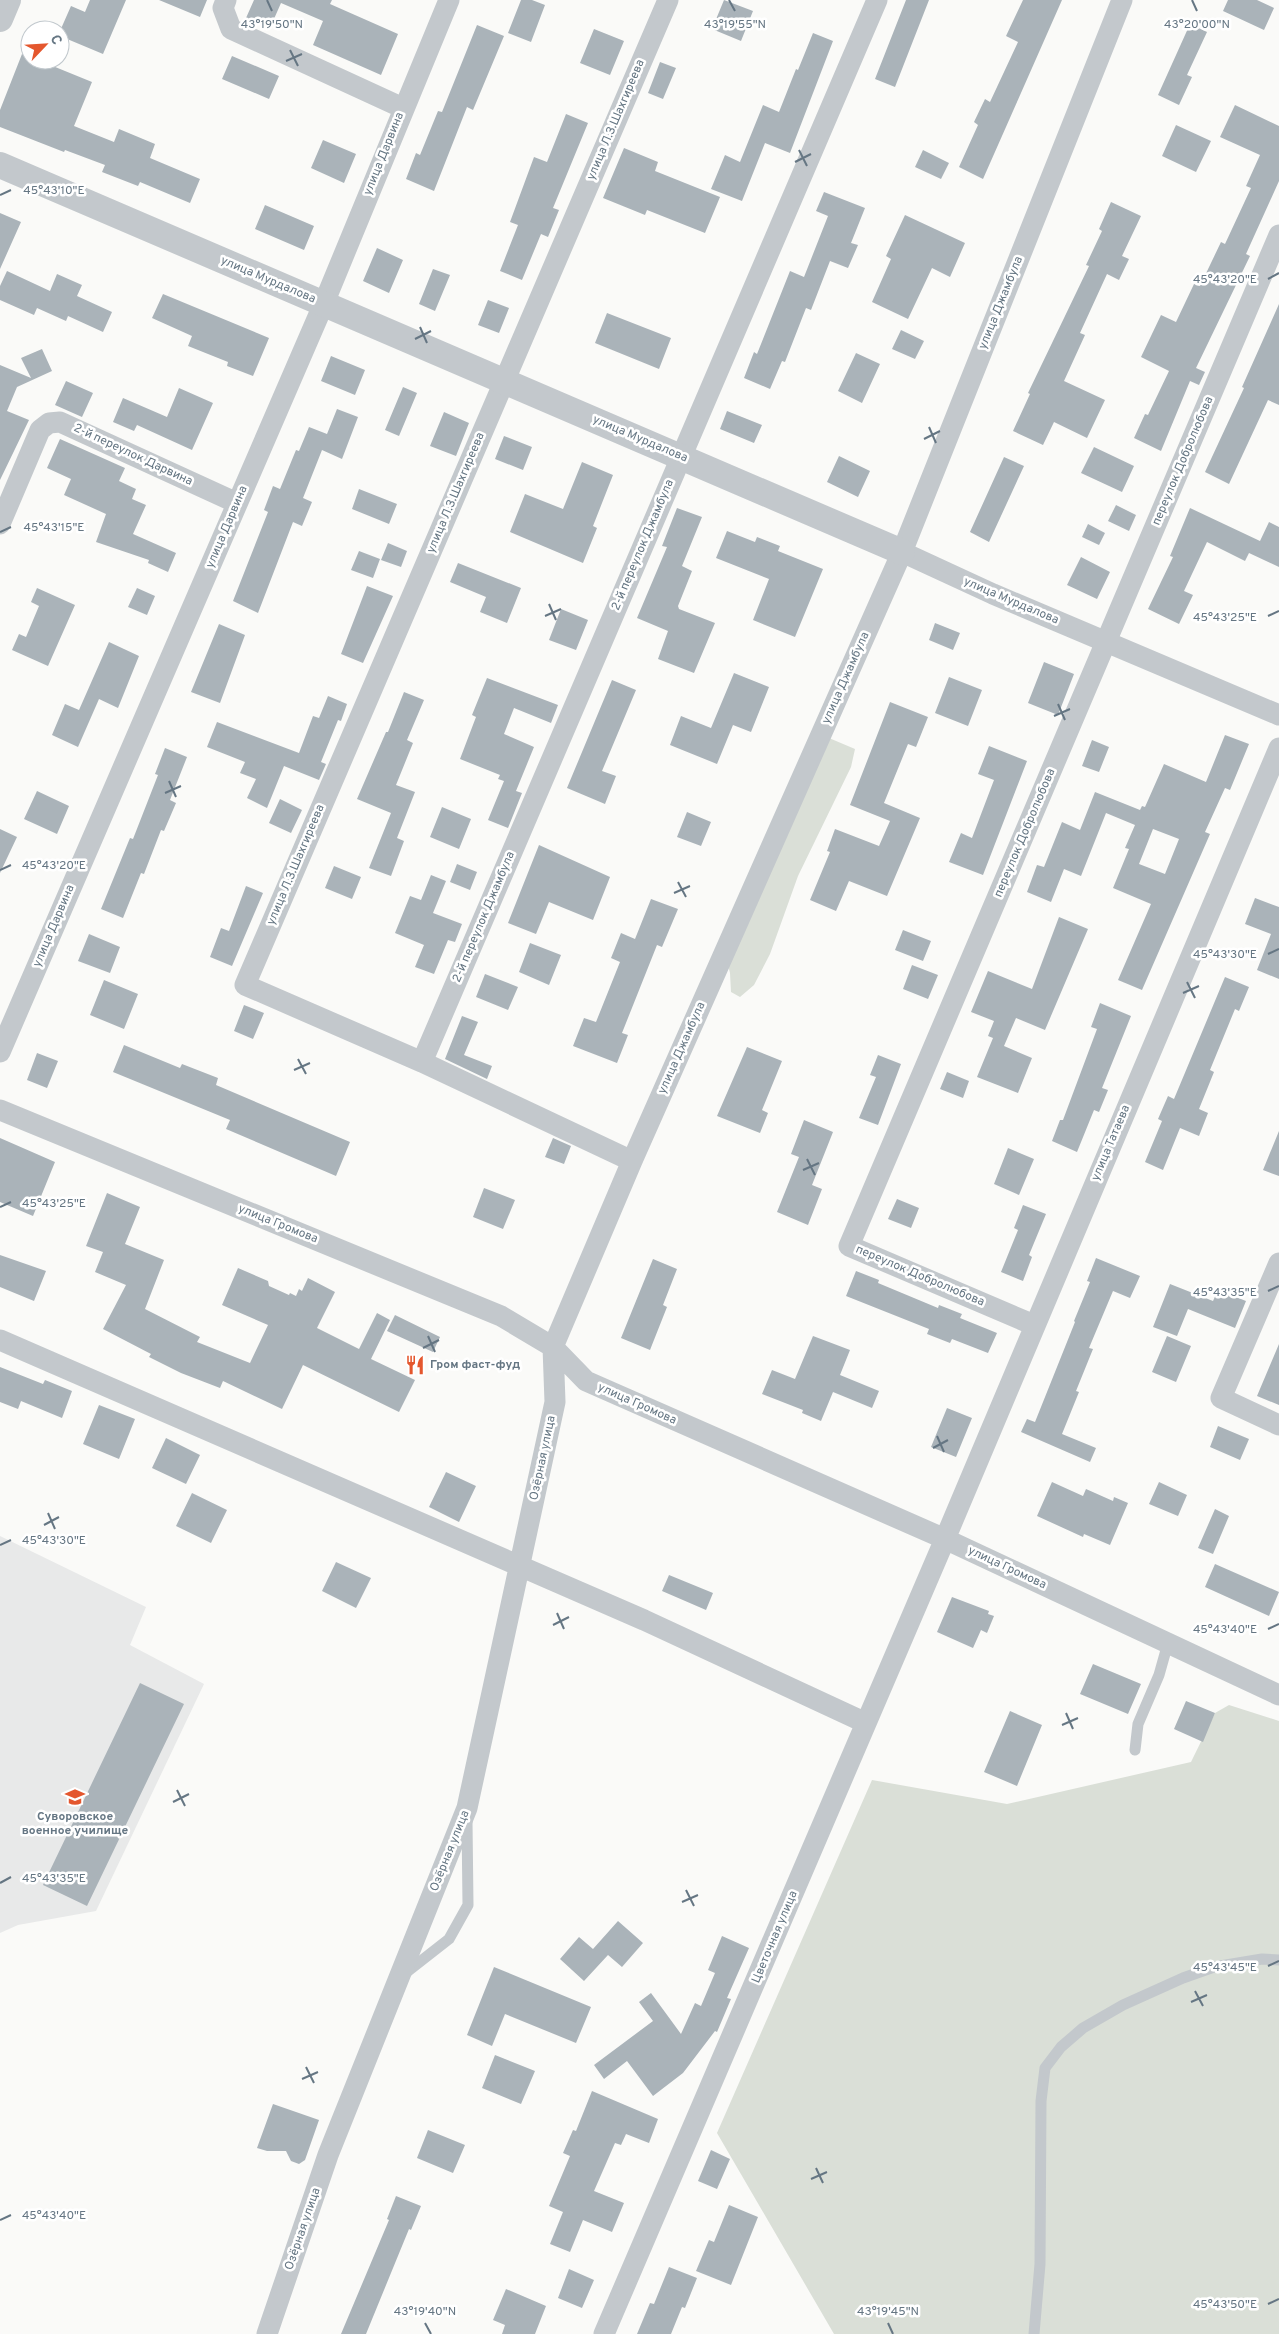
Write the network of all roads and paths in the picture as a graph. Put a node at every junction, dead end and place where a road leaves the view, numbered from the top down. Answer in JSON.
{"nodes":[{"id":1,"x":8,"y":0,"type":"edge"},
{"id":2,"x":226,"y":0,"type":"edge"},
{"id":3,"x":450,"y":0,"type":"edge"},
{"id":4,"x":668,"y":0,"type":"edge"},
{"id":5,"x":877,"y":0,"type":"edge"},
{"id":6,"x":1122,"y":0,"type":"edge"},
{"id":7,"x":0,"y":19,"type":"edge"},
{"id":8,"x":403,"y":108,"type":"junction"},
{"id":9,"x":0,"y":166,"type":"edge"},
{"id":10,"x":1279,"y":236,"type":"edge"},
{"id":11,"x":324,"y":303,"type":"junction"},
{"id":12,"x":504,"y":382,"type":"junction"},
{"id":13,"x":682,"y":457,"type":"junction"},
{"id":14,"x":237,"y":503,"type":"junction"},
{"id":15,"x":0,"y":524,"type":"edge"},
{"id":16,"x":902,"y":552,"type":"junction"},
{"id":17,"x":1106,"y":642,"type":"junction"},
{"id":18,"x":1279,"y":715,"type":"edge"},
{"id":19,"x":1279,"y":748,"type":"edge"},
{"id":20,"x":0,"y":1052,"type":"edge"},
{"id":21,"x":422,"y":1062,"type":"junction"},
{"id":22,"x":0,"y":1110,"type":"edge"},
{"id":23,"x":632,"y":1160,"type":"junction"},
{"id":24,"x":1279,"y":1263,"type":"edge"},
{"id":25,"x":1034,"y":1325,"type":"junction"},
{"id":26,"x":0,"y":1340,"type":"edge"},
{"id":27,"x":553,"y":1348,"type":"junction"},
{"id":28,"x":1279,"y":1425,"type":"edge"},
{"id":29,"x":945,"y":1539,"type":"junction"},
{"id":30,"x":520,"y":1566,"type":"junction"},
{"id":31,"x":1168,"y":1643,"type":"junction"},
{"id":32,"x":1279,"y":1695,"type":"edge"},
{"id":33,"x":866,"y":1723,"type":"junction"},
{"id":34,"x":1135,"y":1750,"type":"dead end"},
{"id":35,"x":467,"y":1808,"type":"junction"},
{"id":36,"x":1279,"y":1960,"type":"edge"},
{"id":37,"x":398,"y":1979,"type":"junction"},
{"id":38,"x":266,"y":2334,"type":"edge"},
{"id":39,"x":604,"y":2334,"type":"edge"},
{"id":40,"x":1034,"y":2334,"type":"edge"}],
"edges":[{"from":1,"to":7,"type":"street"},
{"from":2,"to":8,"type":"street"},
{"from":3,"to":8,"type":"street","name":"улица Дарвина"},
{"from":4,"to":12,"type":"street","name":"улица Л.З.Шахгиреева"},
{"from":5,"to":13,"type":"street","name":"2-й переулок Джамбула"},
{"from":6,"to":16,"type":"street","name":"улица Джамбула"},
{"from":8,"to":11,"type":"street","name":"улица Дарвина"},
{"from":9,"to":11,"type":"street","name":"улица Мурдалова"},
{"from":10,"to":17,"type":"street","name":"переулок Добролюбова"},
{"from":11,"to":12,"type":"street","name":"улица Мурдалова"},
{"from":11,"to":14,"type":"street","name":"улица Дарвина"},
{"from":12,"to":13,"type":"street","name":"улица Мурдалова"},
{"from":12,"to":21,"type":"street","name":"улица Л.З.Шахгиреева"},
{"from":13,"to":16,"type":"street","name":"улица Мурдалова"},
{"from":13,"to":21,"type":"street","name":"2-й переулок Джамбула"},
{"from":14,"to":15,"type":"street","name":"2-й переулок Дарвина"},
{"from":14,"to":20,"type":"street","name":"улица Дарвина"},
{"from":16,"to":17,"type":"street","name":"улица Мурдалова"},
{"from":16,"to":23,"type":"street","name":"улица Джамбула"},
{"from":17,"to":18,"type":"street","name":"улица Мурдалова"},
{"from":17,"to":25,"type":"street","name":"переулок Добролюбова"},
{"from":19,"to":25,"type":"street","name":"улица Татаева"},
{"from":21,"to":23,"type":"street"},
{"from":22,"to":27,"type":"street","name":"улица Громова"},
{"from":23,"to":27,"type":"street","name":"улица Джамбула"},
{"from":24,"to":28,"type":"street"},
{"from":25,"to":29,"type":"street","name":"улица Татаева"},
{"from":26,"to":30,"type":"street"},
{"from":27,"to":29,"type":"street","name":"улица Громова"},
{"from":27,"to":30,"type":"street","name":"Озёрная улица"},
{"from":29,"to":31,"type":"street","name":"улица Громова"},
{"from":29,"to":33,"type":"street","name":"Цветочная улица"},
{"from":30,"to":33,"type":"street"},
{"from":30,"to":35,"type":"street","name":"Озёрная улица"},
{"from":31,"to":32,"type":"street","name":"улица Громова"},
{"from":31,"to":34,"type":"lane"},
{"from":33,"to":39,"type":"street","name":"Цветочная улица"},
{"from":35,"to":37,"type":"street","name":"Озёрная улица"},
{"from":35,"to":37,"type":"lane"},
{"from":36,"to":40,"type":"lane"},
{"from":37,"to":38,"type":"street","name":"Озёрная улица"}]}
